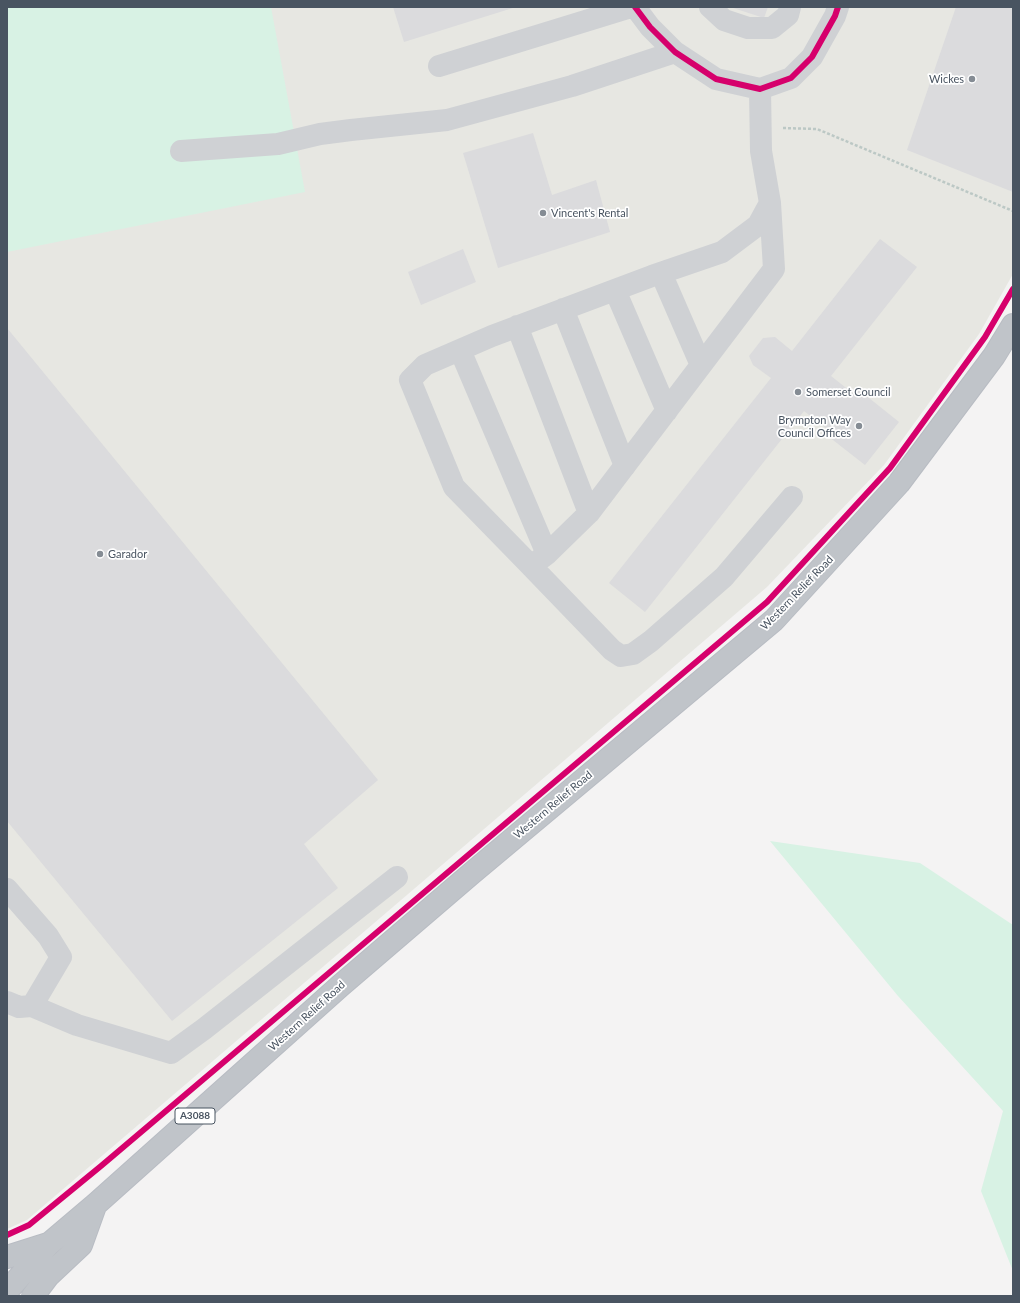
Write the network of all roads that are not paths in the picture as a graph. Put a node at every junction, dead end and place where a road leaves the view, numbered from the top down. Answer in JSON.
{"nodes":[{"id":1,"x":631,"y":7,"type":"edge"},
{"id":2,"x":635,"y":7,"type":"edge"},
{"id":3,"x":710,"y":7,"type":"edge"},
{"id":4,"x":790,"y":7,"type":"edge"},
{"id":5,"x":838,"y":7,"type":"edge"},
{"id":6,"x":675,"y":52,"type":"junction"},
{"id":7,"x":439,"y":66,"type":"dead end"},
{"id":8,"x":760,"y":89,"type":"junction"},
{"id":9,"x":181,"y":151,"type":"dead end"},
{"id":10,"x":770,"y":203,"type":"junction"},
{"id":11,"x":661,"y":273,"type":"junction"},
{"id":12,"x":616,"y":290,"type":"junction"},
{"id":13,"x":563,"y":309,"type":"junction"},
{"id":14,"x":1013,"y":325,"type":"edge"},
{"id":15,"x":517,"y":326,"type":"junction"},
{"id":16,"x":460,"y":350,"type":"junction"},
{"id":17,"x":701,"y":365,"type":"junction"},
{"id":18,"x":667,"y":411,"type":"junction"},
{"id":19,"x":625,"y":466,"type":"junction"},
{"id":20,"x":792,"y":497,"type":"dead end"},
{"id":21,"x":589,"y":513,"type":"junction"},
{"id":22,"x":539,"y":560,"type":"junction"},
{"id":23,"x":397,"y":877,"type":"dead end"},
{"id":24,"x":7,"y":889,"type":"edge"},
{"id":25,"x":7,"y":1002,"type":"edge"},
{"id":26,"x":32,"y":1006,"type":"junction"},
{"id":27,"x":95,"y":1205,"type":"junction"},
{"id":28,"x":48,"y":1244,"type":"junction"},
{"id":29,"x":7,"y":1257,"type":"edge"},
{"id":30,"x":7,"y":1291,"type":"edge"},
{"id":31,"x":33,"y":1296,"type":"edge"}],
"edges":[{"from":1,"to":7,"type":"street"},
{"from":2,"to":6,"type":"street"},
{"from":3,"to":4,"type":"street"},
{"from":5,"to":8,"type":"street"},
{"from":6,"to":8,"type":"street"},
{"from":6,"to":9,"type":"street"},
{"from":8,"to":10,"type":"street"},
{"from":10,"to":11,"type":"street"},
{"from":10,"to":17,"type":"street"},
{"from":11,"to":12,"type":"street"},
{"from":11,"to":17,"type":"street"},
{"from":12,"to":13,"type":"street"},
{"from":12,"to":18,"type":"street"},
{"from":13,"to":15,"type":"street"},
{"from":13,"to":19,"type":"street"},
{"from":14,"to":27,"type":"highway","name":"Western Relief Road","number":"A3088"},
{"from":15,"to":16,"type":"street"},
{"from":15,"to":21,"type":"street"},
{"from":16,"to":22,"type":"street"},
{"from":16,"to":22,"type":"street"},
{"from":17,"to":18,"type":"street"},
{"from":18,"to":19,"type":"street"},
{"from":19,"to":21,"type":"street"},
{"from":20,"to":22,"type":"street"},
{"from":21,"to":22,"type":"street"},
{"from":23,"to":26,"type":"street"},
{"from":24,"to":26,"type":"street"},
{"from":25,"to":26,"type":"street"},
{"from":27,"to":28,"type":"highway","name":"Western Relief Road","number":"A3088"},
{"from":27,"to":31,"type":"highway"},
{"from":28,"to":29,"type":"highway","name":"Western Relief Road","number":"A3088"},
{"from":28,"to":30,"type":"highway","name":"Western Relief Road","number":"A3088"}]}
